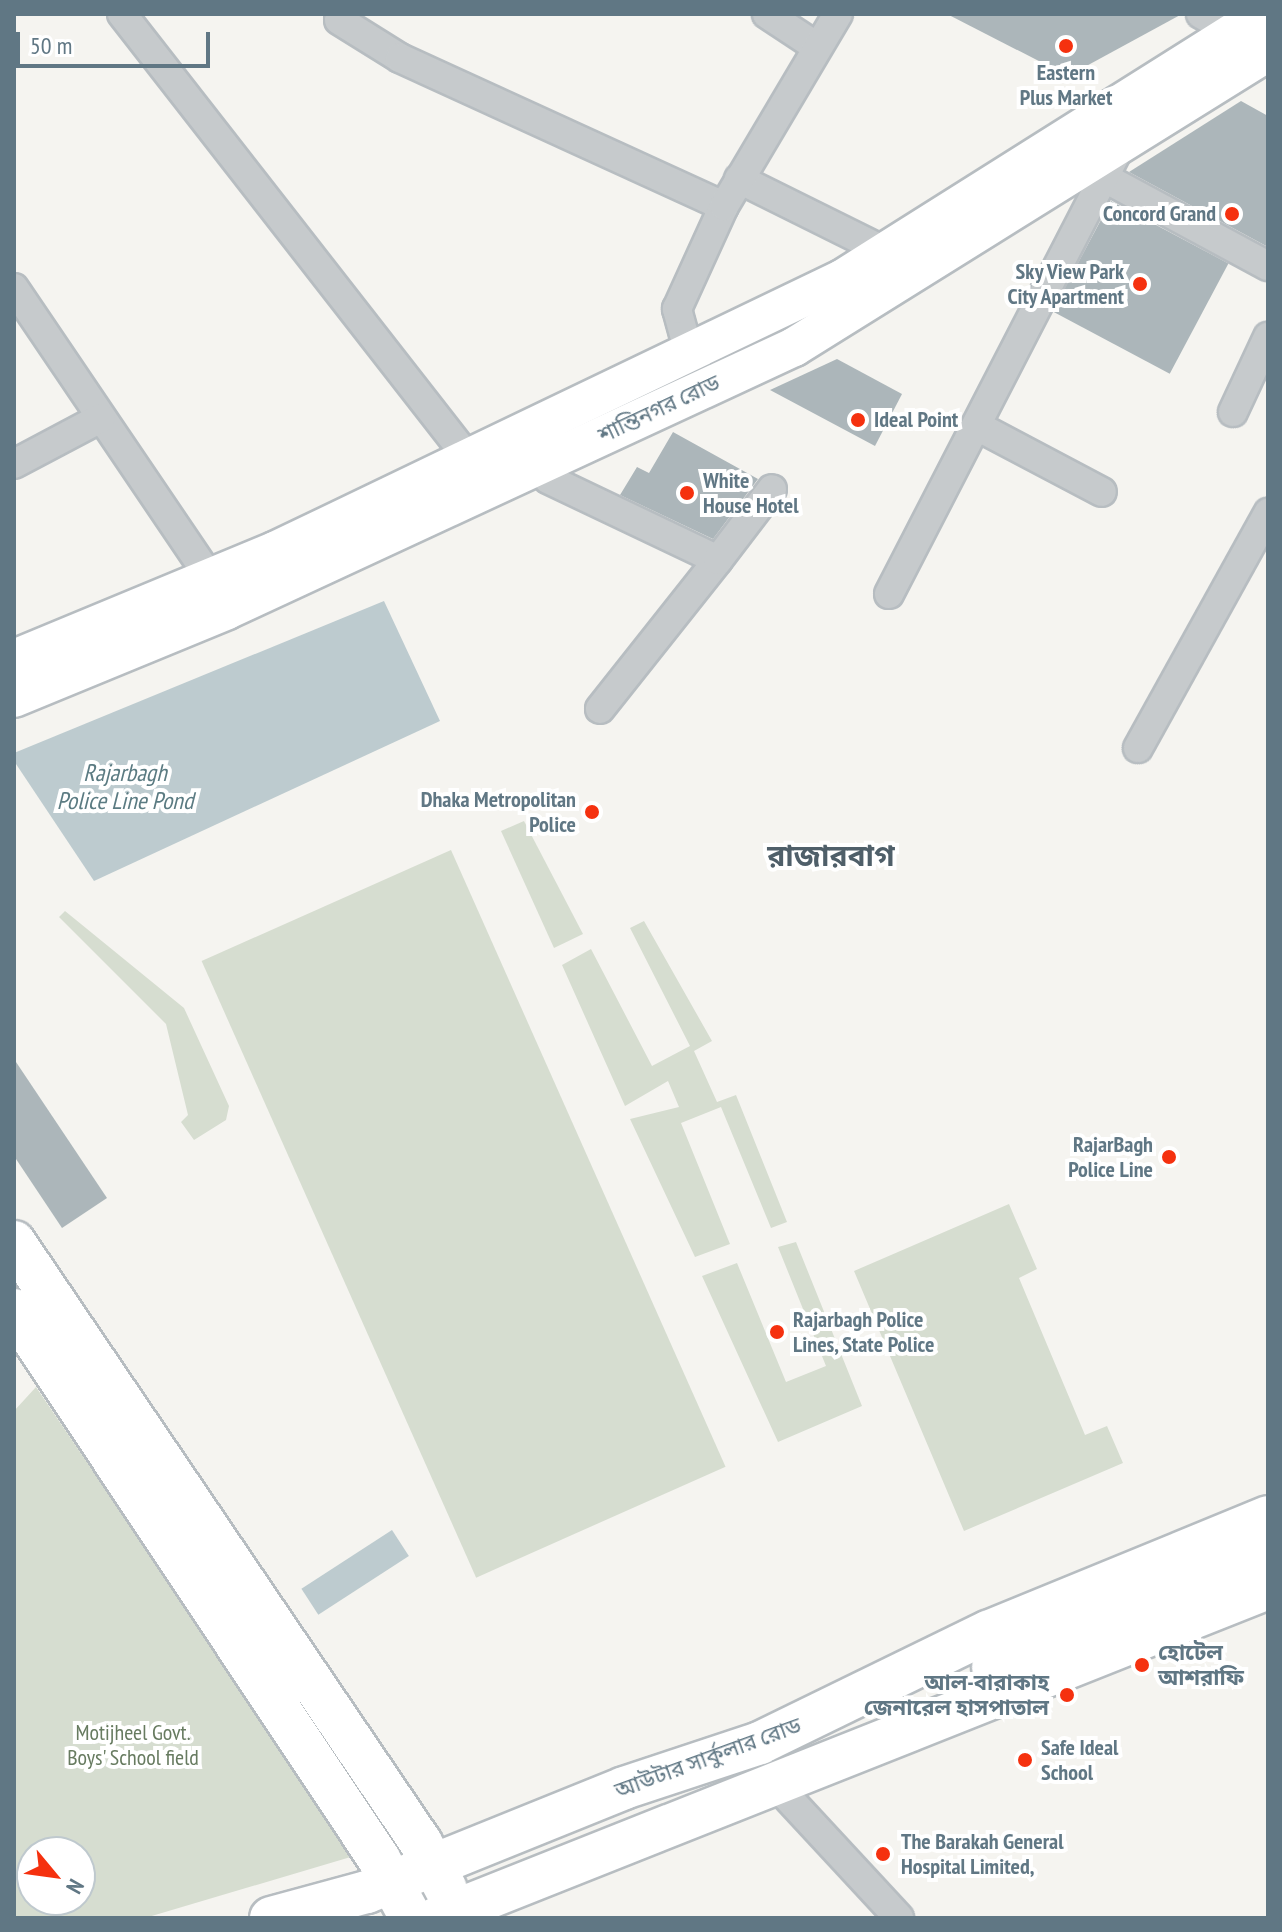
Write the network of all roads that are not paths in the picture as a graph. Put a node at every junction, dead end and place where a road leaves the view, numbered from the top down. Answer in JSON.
{"nodes":[{"id":1,"x":122,"y":14,"type":"edge"},
{"id":2,"x":767,"y":14,"type":"edge"},
{"id":3,"x":838,"y":14,"type":"edge"},
{"id":4,"x":1232,"y":19,"type":"edge"},
{"id":5,"x":339,"y":20,"type":"dead end"},
{"id":6,"x":817,"y":47,"type":"junction"},
{"id":7,"x":1268,"y":52,"type":"edge"},
{"id":8,"x":1123,"y":141,"type":"junction"},
{"id":9,"x":1105,"y":178,"type":"junction"},
{"id":10,"x":739,"y":179,"type":"junction"},
{"id":11,"x":724,"y":206,"type":"junction"},
{"id":12,"x":886,"y":252,"type":"junction"},
{"id":13,"x":1268,"y":266,"type":"edge"},
{"id":14,"x":14,"y":288,"type":"edge"},
{"id":15,"x":1268,"y":337,"type":"edge"},
{"id":16,"x":689,"y":353,"type":"junction"},
{"id":17,"x":1233,"y":412,"type":"dead end"},
{"id":18,"x":101,"y":418,"type":"junction"},
{"id":19,"x":977,"y":426,"type":"junction"},
{"id":20,"x":469,"y":459,"type":"junction"},
{"id":21,"x":541,"y":463,"type":"junction"},
{"id":22,"x":14,"y":464,"type":"edge"},
{"id":23,"x":772,"y":489,"type":"dead end"},
{"id":24,"x":1102,"y":492,"type":"dead end"},
{"id":25,"x":430,"y":497,"type":"junction"},
{"id":26,"x":1268,"y":513,"type":"edge"},
{"id":27,"x":718,"y":560,"type":"junction"},
{"id":28,"x":219,"y":594,"type":"junction"},
{"id":29,"x":889,"y":594,"type":"dead end"},
{"id":30,"x":14,"y":659,"type":"edge"},
{"id":31,"x":14,"y":698,"type":"edge"},
{"id":32,"x":600,"y":709,"type":"dead end"},
{"id":33,"x":1138,"y":748,"type":"dead end"},
{"id":34,"x":14,"y":1242,"type":"edge"},
{"id":35,"x":14,"y":1310,"type":"edge"},
{"id":36,"x":1268,"y":1517,"type":"edge"},
{"id":37,"x":1268,"y":1550,"type":"edge"},
{"id":38,"x":1263,"y":1596,"type":"edge"},
{"id":39,"x":894,"y":1734,"type":"junction"},
{"id":40,"x":776,"y":1785,"type":"junction"},
{"id":41,"x":434,"y":1865,"type":"junction"},
{"id":42,"x":402,"y":1900,"type":"edge"},
{"id":43,"x":451,"y":1916,"type":"edge"},
{"id":44,"x":271,"y":1918,"type":"edge"},
{"id":45,"x":899,"y":1918,"type":"edge"}],
"edges":[{"from":1,"to":20,"type":"street"},
{"from":2,"to":6,"type":"street"},
{"from":3,"to":6,"type":"street"},
{"from":4,"to":12,"type":"main road","name":"শান্তিনগর রোড"},
{"from":5,"to":11,"type":"street"},
{"from":6,"to":10,"type":"street"},
{"from":7,"to":8,"type":"main road","name":"শান্তিনগর রোড"},
{"from":8,"to":9,"type":"street"},
{"from":8,"to":21,"type":"main road","name":"শান্তিনগর রোড"},
{"from":9,"to":13,"type":"street"},
{"from":9,"to":19,"type":"street"},
{"from":10,"to":11,"type":"street"},
{"from":10,"to":12,"type":"street"},
{"from":11,"to":16,"type":"street"},
{"from":12,"to":16,"type":"main road","name":"শান্তিনগর রোড"},
{"from":14,"to":18,"type":"street"},
{"from":15,"to":17,"type":"street"},
{"from":16,"to":20,"type":"main road","name":"শান্তিনগর রোড"},
{"from":18,"to":22,"type":"street"},
{"from":18,"to":28,"type":"street"},
{"from":19,"to":24,"type":"street"},
{"from":19,"to":29,"type":"street"},
{"from":20,"to":25,"type":"main road","name":"শান্তিনগর রোড"},
{"from":21,"to":25,"type":"main road","name":"শান্তিনগর রোড"},
{"from":21,"to":27,"type":"street"},
{"from":23,"to":27,"type":"street"},
{"from":25,"to":28,"type":"main road","name":"শান্তিনগর রোড"},
{"from":26,"to":33,"type":"street"},
{"from":27,"to":32,"type":"street"},
{"from":28,"to":30,"type":"main road","name":"শান্তিনগর রোড"},
{"from":28,"to":31,"type":"main road","name":"শান্তিনগর রোড"},
{"from":34,"to":41,"type":"main road"},
{"from":35,"to":42,"type":"main road"},
{"from":36,"to":41,"type":"main road","name":"আউটার সার্কুলার রোড"},
{"from":37,"to":39,"type":"main road"},
{"from":38,"to":39,"type":"main road","name":"আউটার সার্কুলার রোড"},
{"from":39,"to":40,"type":"main road","name":"আউটার সার্কুলার রোড"},
{"from":40,"to":43,"type":"main road","name":"আউটার সার্কুলার রোড"},
{"from":40,"to":45,"type":"street"},
{"from":41,"to":42,"type":"main road","name":"আউটার সার্কুলার রোড"},
{"from":41,"to":43,"type":"main road"},
{"from":42,"to":44,"type":"main road","name":"আউটার সার্কুলার রোড"}]}
